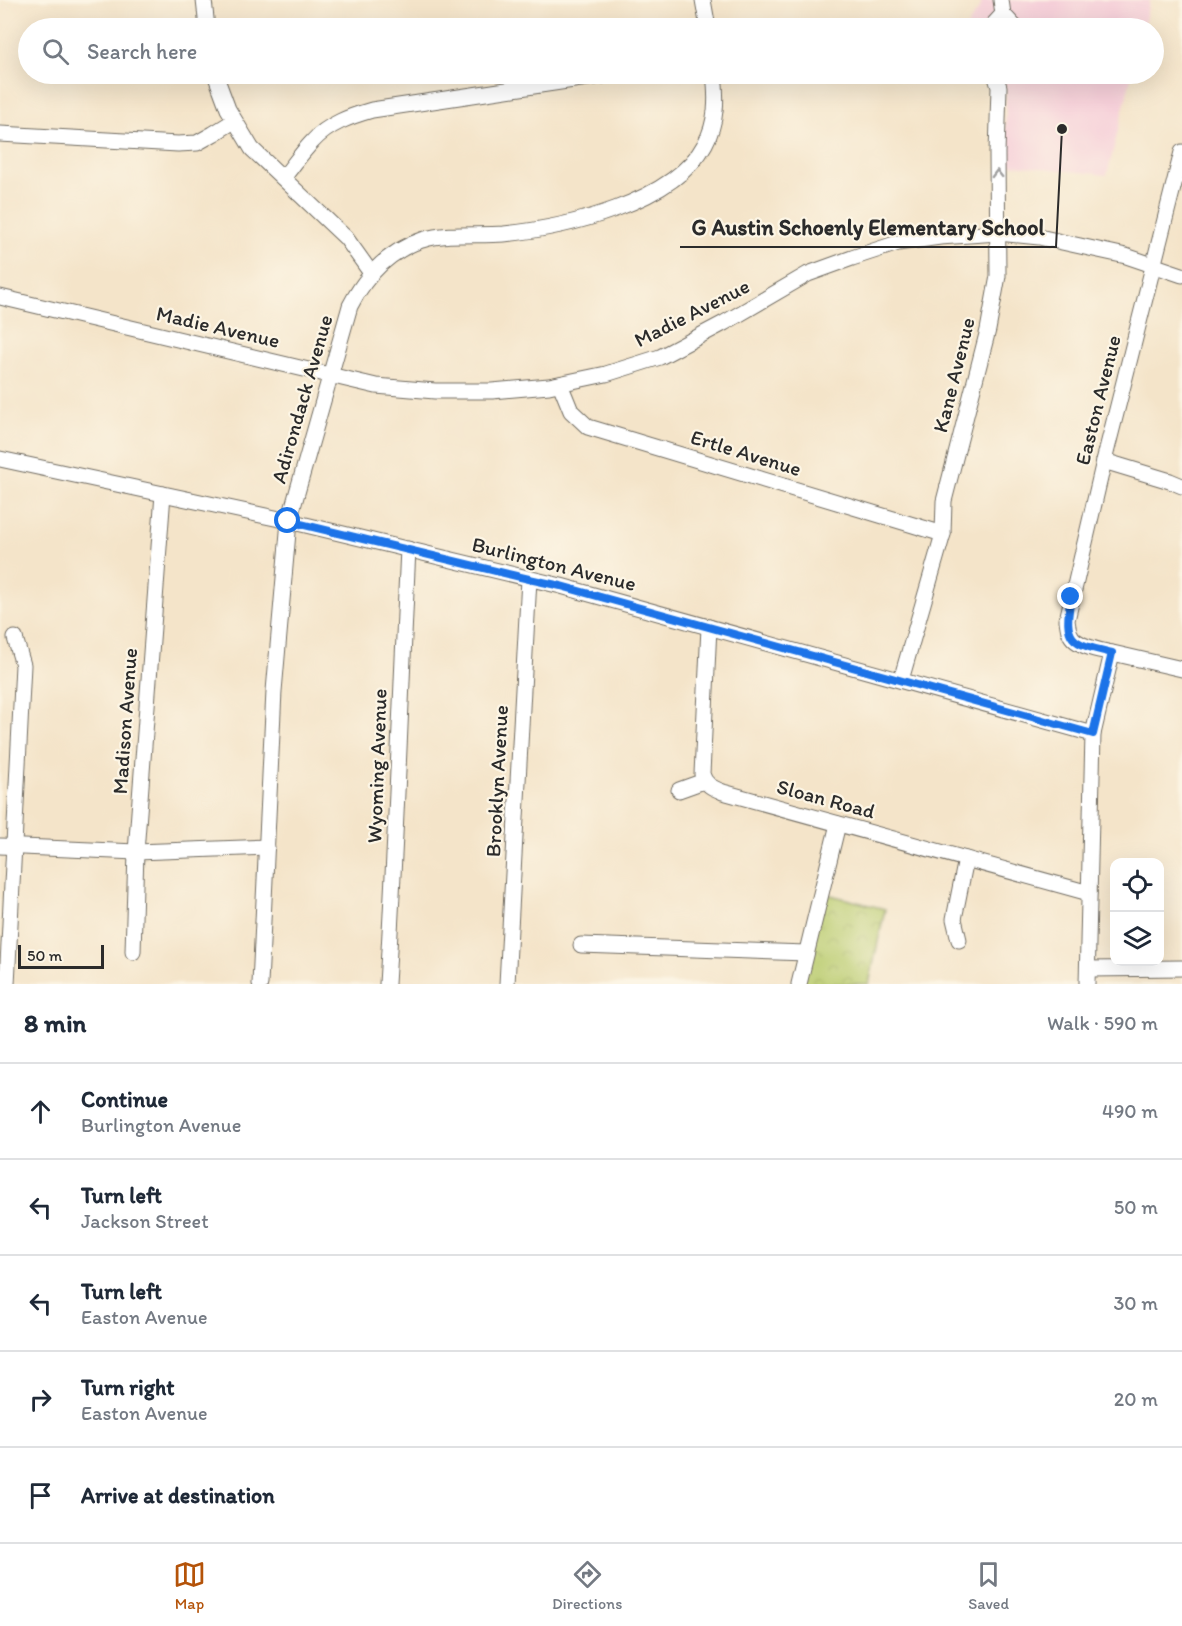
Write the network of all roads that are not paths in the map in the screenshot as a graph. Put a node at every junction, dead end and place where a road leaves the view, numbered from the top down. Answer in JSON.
{"nodes":[{"id":1,"x":204,"y":0,"type":"edge"},
{"id":2,"x":703,"y":0,"type":"edge"},
{"id":3,"x":206,"y":18,"type":"edge"},
{"id":4,"x":706,"y":18,"type":"edge"},
{"id":5,"x":218,"y":84,"type":"edge"},
{"id":6,"x":547,"y":84,"type":"edge"},
{"id":7,"x":715,"y":84,"type":"edge"},
{"id":8,"x":998,"y":84,"type":"edge"},
{"id":9,"x":234,"y":121,"type":"junction"},
{"id":10,"x":0,"y":134,"type":"edge"},
{"id":11,"x":1182,"y":152,"type":"edge"},
{"id":12,"x":284,"y":178,"type":"junction"},
{"id":13,"x":998,"y":233,"type":"junction"},
{"id":14,"x":1154,"y":266,"type":"junction"},
{"id":15,"x":371,"y":273,"type":"junction"},
{"id":16,"x":1182,"y":274,"type":"edge"},
{"id":17,"x":0,"y":297,"type":"edge"},
{"id":18,"x":331,"y":376,"type":"junction"},
{"id":19,"x":560,"y":384,"type":"junction"},
{"id":20,"x":0,"y":459,"type":"edge"},
{"id":21,"x":1104,"y":461,"type":"junction"},
{"id":22,"x":1182,"y":486,"type":"edge"},
{"id":23,"x":163,"y":494,"type":"junction"},
{"id":24,"x":288,"y":521,"type":"junction"},
{"id":25,"x":943,"y":534,"type":"junction"},
{"id":26,"x":408,"y":549,"type":"junction"},
{"id":27,"x":529,"y":579,"type":"junction"},
{"id":28,"x":709,"y":627,"type":"junction"},
{"id":29,"x":15,"y":638,"type":"dead end"},
{"id":30,"x":1112,"y":653,"type":"junction"},
{"id":31,"x":1182,"y":669,"type":"edge"},
{"id":32,"x":901,"y":680,"type":"junction"},
{"id":33,"x":1093,"y":734,"type":"junction"},
{"id":34,"x":704,"y":781,"type":"junction"},
{"id":35,"x":679,"y":790,"type":"dead end"},
{"id":36,"x":838,"y":824,"type":"junction"},
{"id":37,"x":7,"y":847,"type":"edge"},
{"id":38,"x":267,"y":847,"type":"junction"},
{"id":39,"x":136,"y":852,"type":"junction"},
{"id":40,"x":966,"y":859,"type":"junction"},
{"id":41,"x":1089,"y":893,"type":"junction"},
{"id":42,"x":959,"y":940,"type":"dead end"},
{"id":43,"x":581,"y":945,"type":"dead end"},
{"id":44,"x":132,"y":952,"type":"dead end"},
{"id":45,"x":806,"y":953,"type":"junction"},
{"id":46,"x":1182,"y":968,"type":"edge"},
{"id":47,"x":1088,"y":976,"type":"edge"},
{"id":48,"x":7,"y":984,"type":"edge"},
{"id":49,"x":260,"y":984,"type":"edge"},
{"id":50,"x":387,"y":984,"type":"edge"},
{"id":51,"x":507,"y":984,"type":"edge"},
{"id":52,"x":799,"y":984,"type":"edge"}],
"edges":[{"from":1,"to":3,"type":"street"},
{"from":2,"to":4,"type":"street"},
{"from":5,"to":9,"type":"street"},
{"from":6,"to":12,"type":"street"},
{"from":7,"to":15,"type":"street","name":"Adirondack Avenue"},
{"from":13,"to":8,"type":"street","name":"Kane Avenue","one_way":true},
{"from":9,"to":10,"type":"street"},
{"from":9,"to":12,"type":"street"},
{"from":11,"to":14,"type":"street","name":"Easton Avenue"},
{"from":12,"to":15,"type":"street"},
{"from":13,"to":14,"type":"street","name":"Madie Avenue"},
{"from":13,"to":19,"type":"street","name":"Madie Avenue"},
{"from":13,"to":25,"type":"street","name":"Kane Avenue"},
{"from":14,"to":16,"type":"street","name":"Madie Avenue"},
{"from":14,"to":21,"type":"street","name":"Easton Avenue"},
{"from":15,"to":18,"type":"street","name":"Adirondack Avenue"},
{"from":17,"to":18,"type":"street","name":"Madie Avenue"},
{"from":18,"to":19,"type":"street","name":"Madie Avenue"},
{"from":18,"to":24,"type":"street","name":"Adirondack Avenue"},
{"from":19,"to":25,"type":"street","name":"Ertle Avenue"},
{"from":20,"to":23,"type":"street","name":"Burlington Avenue"},
{"from":21,"to":22,"type":"street"},
{"from":21,"to":30,"type":"street","name":"Easton Avenue"},
{"from":23,"to":24,"type":"street","name":"Burlington Avenue"},
{"from":23,"to":39,"type":"street","name":"Madison Avenue"},
{"from":24,"to":26,"type":"street","name":"Burlington Avenue"},
{"from":24,"to":38,"type":"street","name":"Adirondack Avenue"},
{"from":25,"to":32,"type":"street","name":"Kane Avenue"},
{"from":26,"to":27,"type":"street","name":"Burlington Avenue"},
{"from":26,"to":50,"type":"street","name":"Wyoming Avenue"},
{"from":27,"to":28,"type":"street","name":"Burlington Avenue"},
{"from":27,"to":51,"type":"street","name":"Brooklyn Avenue"},
{"from":28,"to":32,"type":"street","name":"Burlington Avenue"},
{"from":28,"to":34,"type":"street"},
{"from":29,"to":37,"type":"street"},
{"from":30,"to":31,"type":"street"},
{"from":30,"to":33,"type":"street"},
{"from":32,"to":33,"type":"street","name":"Burlington Avenue"},
{"from":33,"to":41,"type":"street"},
{"from":34,"to":35,"type":"street"},
{"from":34,"to":36,"type":"street","name":"Sloan Road"},
{"from":36,"to":40,"type":"street","name":"Sloan Road"},
{"from":36,"to":45,"type":"street"},
{"from":37,"to":39,"type":"street"},
{"from":37,"to":48,"type":"street"},
{"from":38,"to":39,"type":"street"},
{"from":38,"to":49,"type":"street","name":"Adirondack Avenue"},
{"from":39,"to":44,"type":"street","name":"Madison Avenue"},
{"from":40,"to":41,"type":"street","name":"Sloan Road"},
{"from":40,"to":42,"type":"street"},
{"from":41,"to":47,"type":"street"},
{"from":43,"to":45,"type":"street"},
{"from":45,"to":52,"type":"street"},
{"from":46,"to":47,"type":"street"}]}
